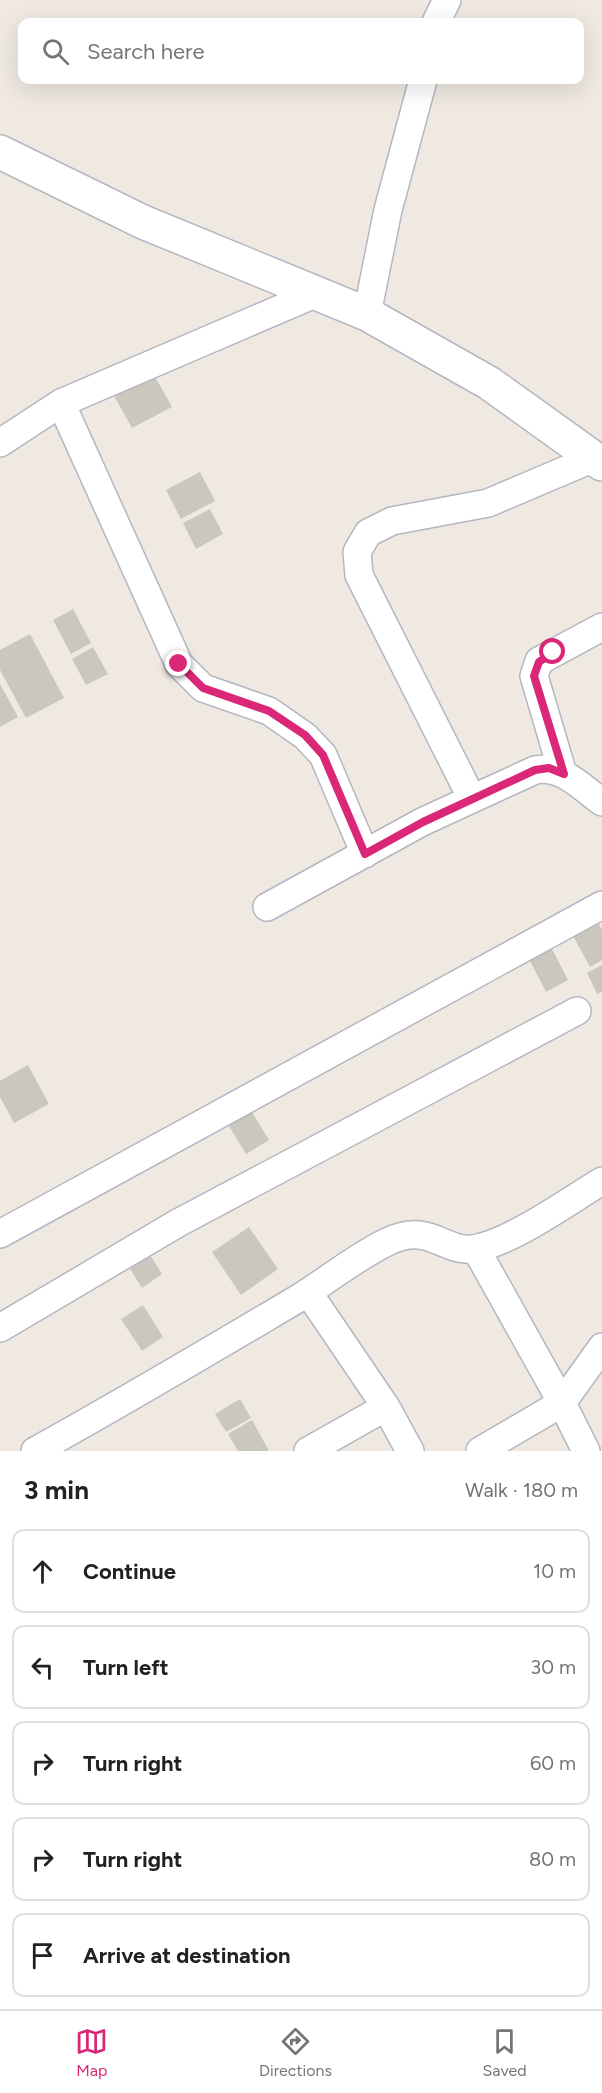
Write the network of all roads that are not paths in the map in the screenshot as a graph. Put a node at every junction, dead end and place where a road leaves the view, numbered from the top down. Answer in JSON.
{"nodes":[{"id":1,"x":447,"y":0,"type":"edge"},
{"id":2,"x":438,"y":18,"type":"edge"},
{"id":3,"x":422,"y":84,"type":"edge"},
{"id":4,"x":0,"y":152,"type":"edge"},
{"id":5,"x":317,"y":293,"type":"junction"},
{"id":6,"x":367,"y":314,"type":"junction"},
{"id":7,"x":61,"y":403,"type":"junction"},
{"id":8,"x":0,"y":443,"type":"edge"},
{"id":9,"x":598,"y":461,"type":"edge"},
{"id":10,"x":602,"y":627,"type":"edge"},
{"id":11,"x":564,"y":774,"type":"junction"},
{"id":12,"x":472,"y":799,"type":"junction"},
{"id":13,"x":602,"y":802,"type":"edge"},
{"id":14,"x":365,"y":854,"type":"junction"},
{"id":15,"x":602,"y":905,"type":"edge"},
{"id":16,"x":267,"y":907,"type":"dead end"},
{"id":17,"x":577,"y":1011,"type":"dead end"},
{"id":18,"x":602,"y":1181,"type":"edge"},
{"id":19,"x":0,"y":1234,"type":"edge"},
{"id":20,"x":476,"y":1249,"type":"junction"},
{"id":21,"x":308,"y":1292,"type":"junction"},
{"id":22,"x":0,"y":1328,"type":"edge"},
{"id":23,"x":602,"y":1347,"type":"edge"},
{"id":24,"x":562,"y":1403,"type":"junction"},
{"id":25,"x":386,"y":1407,"type":"junction"},
{"id":26,"x":35,"y":1451,"type":"edge"},
{"id":27,"x":308,"y":1451,"type":"edge"},
{"id":28,"x":410,"y":1451,"type":"edge"},
{"id":29,"x":480,"y":1451,"type":"edge"},
{"id":30,"x":586,"y":1451,"type":"edge"}],
"edges":[{"from":1,"to":2,"type":"street"},
{"from":3,"to":6,"type":"street"},
{"from":4,"to":5,"type":"street"},
{"from":5,"to":6,"type":"street"},
{"from":5,"to":7,"type":"street"},
{"from":6,"to":9,"type":"street"},
{"from":7,"to":8,"type":"street"},
{"from":7,"to":14,"type":"street"},
{"from":9,"to":12,"type":"street"},
{"from":10,"to":11,"type":"street"},
{"from":11,"to":12,"type":"street"},
{"from":11,"to":13,"type":"street"},
{"from":12,"to":14,"type":"street"},
{"from":14,"to":16,"type":"street"},
{"from":15,"to":19,"type":"street"},
{"from":17,"to":22,"type":"street"},
{"from":18,"to":20,"type":"street"},
{"from":20,"to":21,"type":"street"},
{"from":20,"to":24,"type":"street"},
{"from":21,"to":25,"type":"street"},
{"from":21,"to":26,"type":"street"},
{"from":23,"to":24,"type":"street"},
{"from":24,"to":29,"type":"street"},
{"from":24,"to":30,"type":"street"},
{"from":25,"to":27,"type":"street"},
{"from":25,"to":28,"type":"street"}]}
